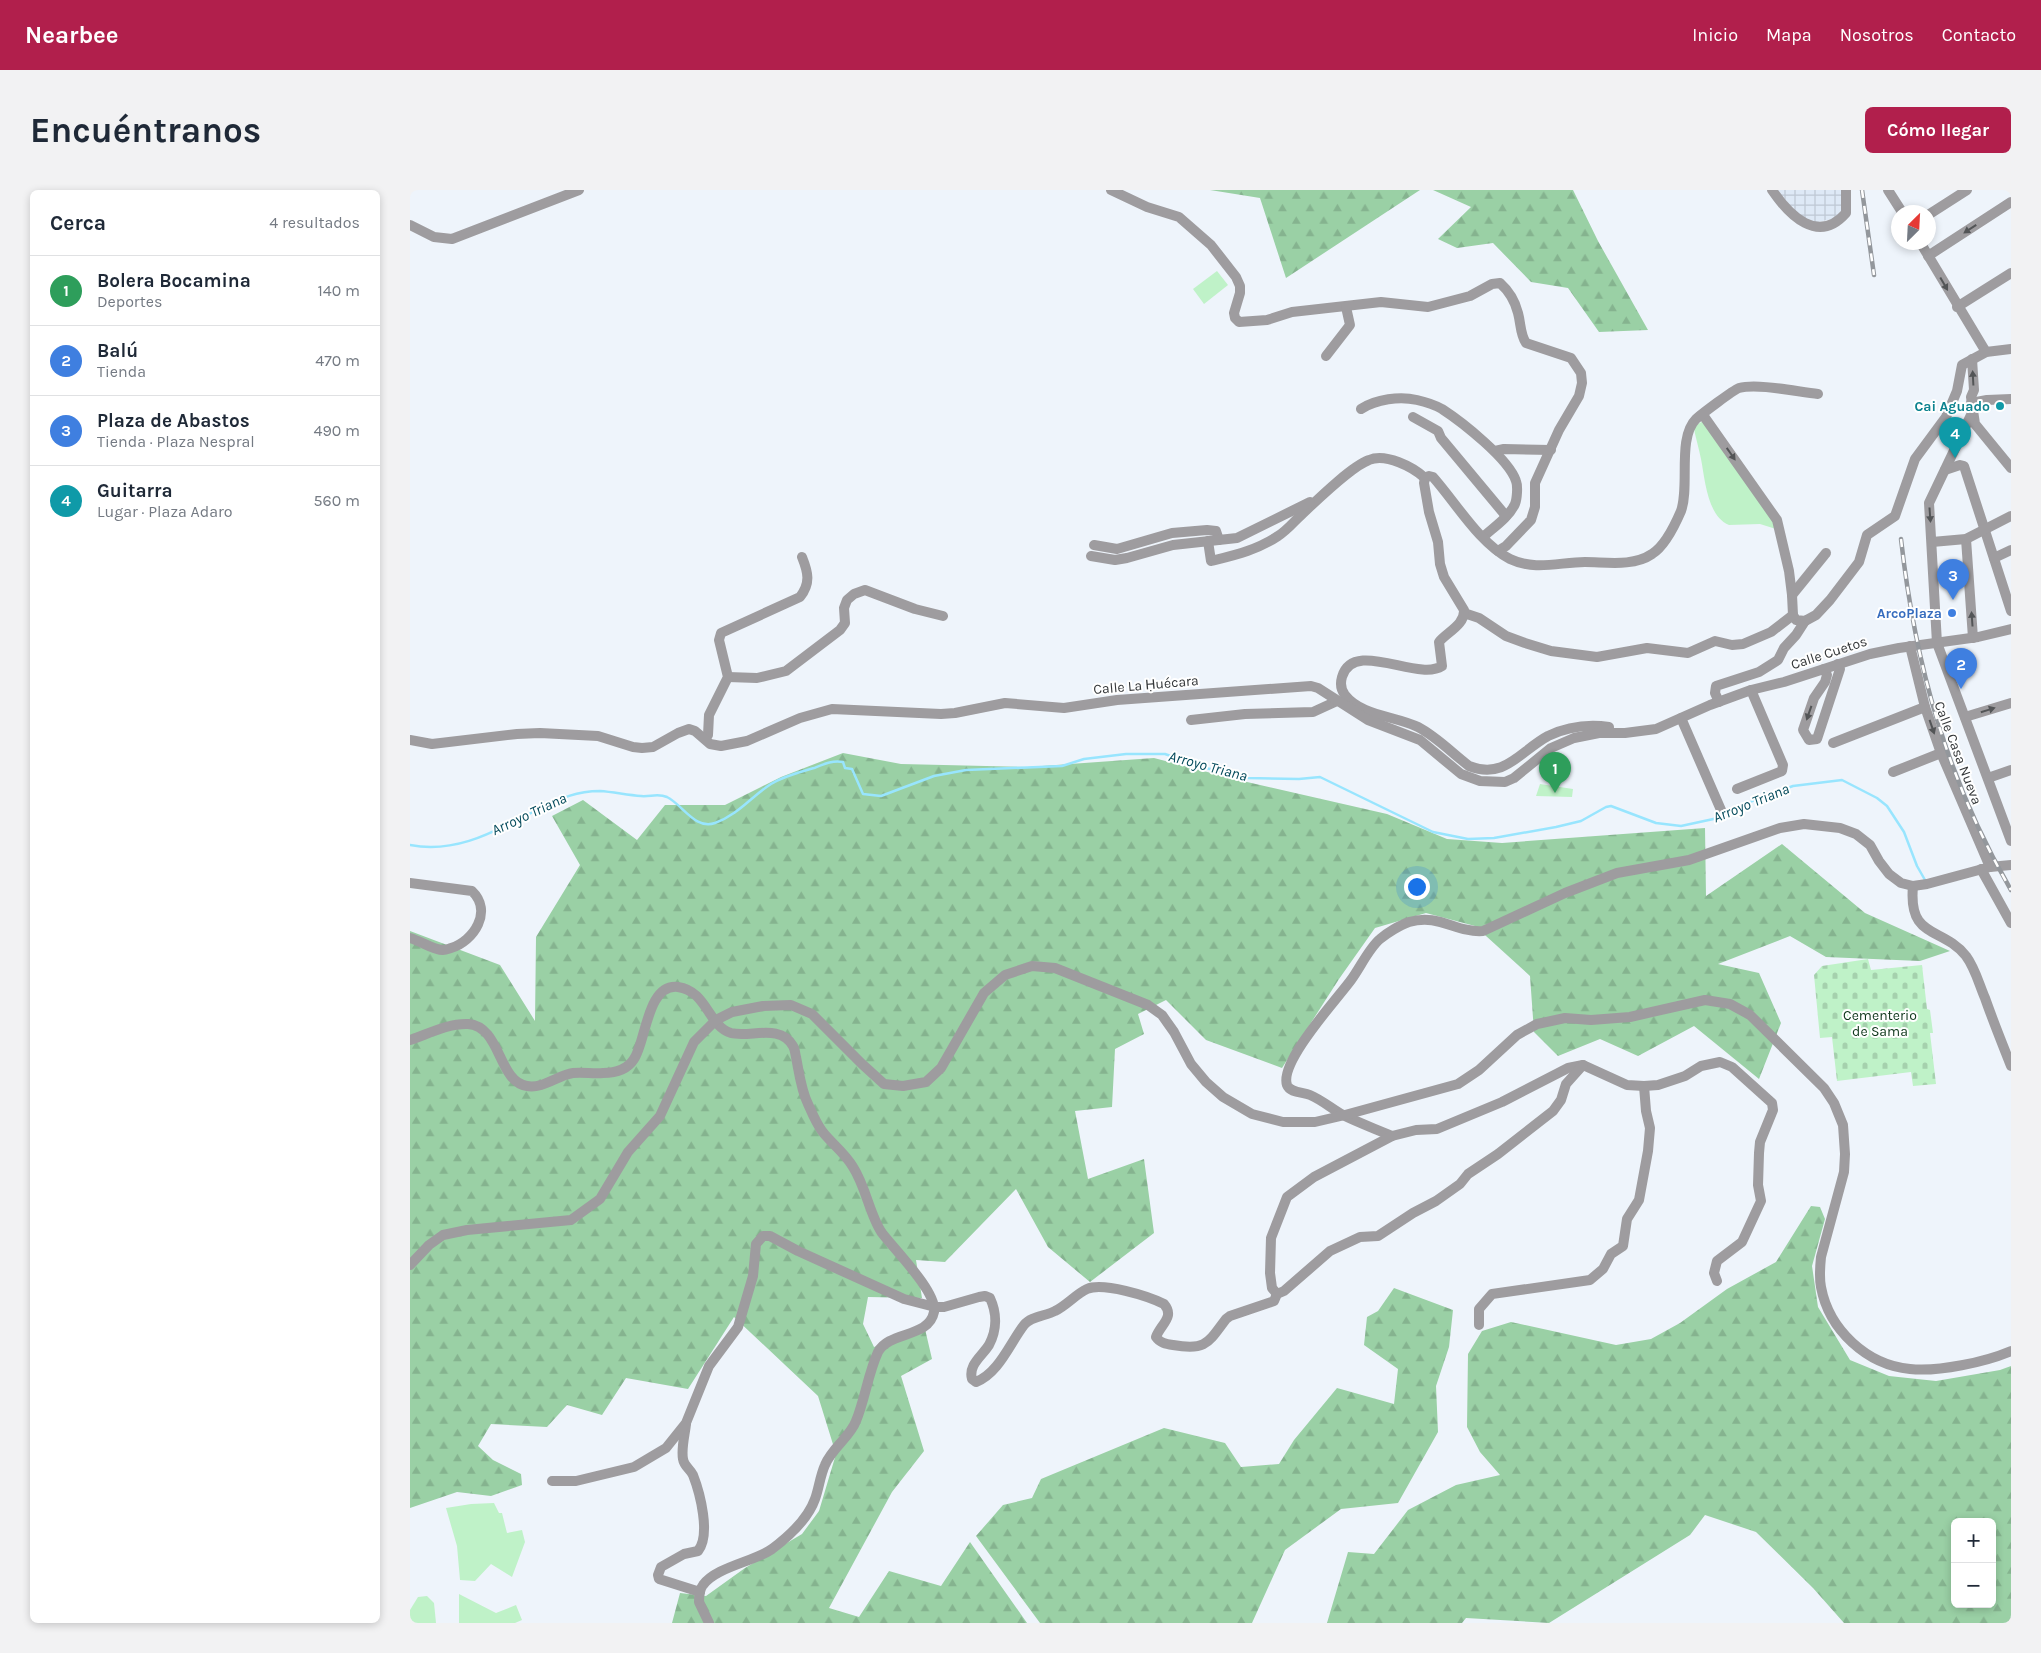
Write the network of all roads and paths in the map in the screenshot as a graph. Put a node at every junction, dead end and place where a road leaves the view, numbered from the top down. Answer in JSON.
{"nodes":[{"id":1,"x":579,"y":190,"type":"edge"},
{"id":2,"x":1111,"y":190,"type":"edge"},
{"id":3,"x":1772,"y":190,"type":"edge"},
{"id":4,"x":1846,"y":190,"type":"edge"},
{"id":5,"x":1888,"y":190,"type":"edge"},
{"id":6,"x":1967,"y":190,"type":"edge"},
{"id":7,"x":2011,"y":202,"type":"edge"},
{"id":8,"x":1898,"y":205,"type":"edge"},
{"id":9,"x":1936,"y":210,"type":"edge"},
{"id":10,"x":410,"y":225,"type":"edge"},
{"id":11,"x":1925,"y":250,"type":"edge"},
{"id":12,"x":1928,"y":256,"type":"junction"},
{"id":13,"x":2011,"y":273,"type":"edge"},
{"id":14,"x":1346,"y":307,"type":"junction"},
{"id":15,"x":1958,"y":307,"type":"junction"},
{"id":16,"x":2011,"y":350,"type":"edge"},
{"id":17,"x":1986,"y":352,"type":"junction"},
{"id":18,"x":1326,"y":356,"type":"dead end"},
{"id":19,"x":1972,"y":359,"type":"junction"},
{"id":20,"x":1818,"y":394,"type":"dead end"},
{"id":21,"x":2011,"y":399,"type":"edge"},
{"id":22,"x":1361,"y":409,"type":"dead end"},
{"id":23,"x":1972,"y":409,"type":"junction"},
{"id":24,"x":1703,"y":414,"type":"junction"},
{"id":25,"x":1413,"y":417,"type":"dead end"},
{"id":26,"x":1551,"y":450,"type":"junction"},
{"id":27,"x":1495,"y":451,"type":"junction"},
{"id":28,"x":2011,"y":468,"type":"edge"},
{"id":29,"x":1945,"y":470,"type":"junction"},
{"id":30,"x":1425,"y":478,"type":"junction"},
{"id":31,"x":1320,"y":497,"type":"junction"},
{"id":32,"x":1506,"y":516,"type":"junction"},
{"id":33,"x":2011,"y":516,"type":"edge"},
{"id":34,"x":1984,"y":530,"type":"junction"},
{"id":35,"x":1483,"y":537,"type":"junction"},
{"id":36,"x":1966,"y":539,"type":"junction"},
{"id":37,"x":1219,"y":540,"type":"junction"},
{"id":38,"x":1208,"y":541,"type":"junction"},
{"id":39,"x":1932,"y":542,"type":"junction"},
{"id":40,"x":1094,"y":546,"type":"dead end"},
{"id":41,"x":2011,"y":550,"type":"edge"},
{"id":42,"x":1498,"y":551,"type":"junction"},
{"id":43,"x":1826,"y":553,"type":"dead end"},
{"id":44,"x":1092,"y":556,"type":"dead end"},
{"id":45,"x":802,"y":557,"type":"dead end"},
{"id":46,"x":1994,"y":558,"type":"junction"},
{"id":47,"x":1792,"y":595,"type":"junction"},
{"id":48,"x":2011,"y":611,"type":"edge"},
{"id":49,"x":1464,"y":613,"type":"junction"},
{"id":50,"x":1793,"y":615,"type":"junction"},
{"id":51,"x":943,"y":616,"type":"dead end"},
{"id":52,"x":1805,"y":621,"type":"junction"},
{"id":53,"x":2011,"y":629,"type":"edge"},
{"id":54,"x":1973,"y":638,"type":"junction"},
{"id":55,"x":1937,"y":642,"type":"junction"},
{"id":56,"x":1914,"y":646,"type":"junction"},
{"id":57,"x":1838,"y":664,"type":"junction"},
{"id":58,"x":1824,"y":669,"type":"junction"},
{"id":59,"x":728,"y":677,"type":"junction"},
{"id":60,"x":1751,"y":690,"type":"junction"},
{"id":61,"x":1336,"y":701,"type":"junction"},
{"id":62,"x":1719,"y":702,"type":"junction"},
{"id":63,"x":2011,"y":702,"type":"edge"},
{"id":64,"x":1925,"y":707,"type":"junction"},
{"id":65,"x":1965,"y":717,"type":"junction"},
{"id":66,"x":1681,"y":718,"type":"junction"},
{"id":67,"x":1191,"y":720,"type":"dead end"},
{"id":68,"x":1619,"y":733,"type":"junction"},
{"id":69,"x":706,"y":739,"type":"junction"},
{"id":70,"x":410,"y":740,"type":"edge"},
{"id":71,"x":1833,"y":743,"type":"dead end"},
{"id":72,"x":1941,"y":753,"type":"junction"},
{"id":73,"x":2011,"y":770,"type":"edge"},
{"id":74,"x":1893,"y":772,"type":"dead end"},
{"id":75,"x":1988,"y":778,"type":"junction"},
{"id":76,"x":1737,"y":789,"type":"dead end"},
{"id":77,"x":1721,"y":810,"type":"dead end"},
{"id":78,"x":2011,"y":841,"type":"edge"},
{"id":79,"x":2011,"y":865,"type":"edge"},
{"id":80,"x":1986,"y":868,"type":"junction"},
{"id":81,"x":410,"y":883,"type":"edge"},
{"id":82,"x":1913,"y":886,"type":"junction"},
{"id":83,"x":2011,"y":923,"type":"edge"},
{"id":84,"x":410,"y":938,"type":"edge"},
{"id":85,"x":716,"y":1020,"type":"junction"},
{"id":86,"x":410,"y":1040,"type":"edge"},
{"id":87,"x":1583,"y":1065,"type":"junction"},
{"id":88,"x":2011,"y":1066,"type":"edge"},
{"id":89,"x":1644,"y":1086,"type":"junction"},
{"id":90,"x":1345,"y":1116,"type":"junction"},
{"id":91,"x":1392,"y":1136,"type":"junction"},
{"id":92,"x":410,"y":1265,"type":"edge"},
{"id":93,"x":1717,"y":1281,"type":"dead end"},
{"id":94,"x":1276,"y":1294,"type":"junction"},
{"id":95,"x":935,"y":1307,"type":"junction"},
{"id":96,"x":1479,"y":1325,"type":"dead end"},
{"id":97,"x":2011,"y":1351,"type":"edge"},
{"id":98,"x":686,"y":1423,"type":"junction"},
{"id":99,"x":552,"y":1481,"type":"dead end"},
{"id":100,"x":700,"y":1592,"type":"junction"},
{"id":101,"x":709,"y":1623,"type":"edge"}],
"edges":[{"from":1,"to":10,"type":"street"},
{"from":2,"to":14,"type":"street"},
{"from":3,"to":4,"type":"street"},
{"from":5,"to":8,"type":"street"},
{"from":6,"to":9,"type":"street"},
{"from":7,"to":12,"type":"street","one_way":true},
{"from":11,"to":12,"type":"street"},
{"from":12,"to":15,"type":"street","one_way":true},
{"from":13,"to":15,"type":"street"},
{"from":14,"to":18,"type":"street"},
{"from":14,"to":26,"type":"street"},
{"from":15,"to":17,"type":"street"},
{"from":16,"to":17,"type":"street"},
{"from":17,"to":19,"type":"street"},
{"from":23,"to":19,"type":"street","one_way":true},
{"from":19,"to":52,"type":"street"},
{"from":20,"to":24,"type":"street"},
{"from":21,"to":23,"type":"street"},
{"from":22,"to":27,"type":"street"},
{"from":23,"to":28,"type":"street"},
{"from":23,"to":29,"type":"street"},
{"from":24,"to":42,"type":"street"},
{"from":24,"to":47,"type":"street","one_way":true},
{"from":25,"to":32,"type":"street"},
{"from":26,"to":27,"type":"street"},
{"from":26,"to":42,"type":"street"},
{"from":27,"to":32,"type":"street"},
{"from":29,"to":34,"type":"street"},
{"from":29,"to":39,"type":"street","one_way":true},
{"from":30,"to":31,"type":"street"},
{"from":30,"to":35,"type":"street"},
{"from":30,"to":49,"type":"street"},
{"from":31,"to":37,"type":"street"},
{"from":31,"to":38,"type":"street"},
{"from":32,"to":35,"type":"street"},
{"from":33,"to":34,"type":"street"},
{"from":34,"to":36,"type":"street"},
{"from":34,"to":46,"type":"street"},
{"from":35,"to":42,"type":"street"},
{"from":36,"to":39,"type":"street"},
{"from":54,"to":36,"type":"street","one_way":true},
{"from":37,"to":38,"type":"street"},
{"from":37,"to":40,"type":"street"},
{"from":38,"to":44,"type":"street"},
{"from":39,"to":55,"type":"street"},
{"from":41,"to":46,"type":"street"},
{"from":43,"to":47,"type":"street"},
{"from":45,"to":59,"type":"street"},
{"from":46,"to":48,"type":"street"},
{"from":47,"to":50,"type":"street"},
{"from":49,"to":50,"type":"street"},
{"from":49,"to":68,"type":"street"},
{"from":50,"to":52,"type":"street"},
{"from":51,"to":59,"type":"street"},
{"from":52,"to":62,"type":"street"},
{"from":53,"to":54,"type":"street","name":"Calle Cuetos"},
{"from":54,"to":55,"type":"street","name":"Calle Cuetos"},
{"from":55,"to":56,"type":"street","name":"Calle Cuetos"},
{"from":55,"to":65,"type":"street"},
{"from":56,"to":57,"type":"street","name":"Calle Cuetos"},
{"from":56,"to":64,"type":"street","name":"Calle Casa Nueva"},
{"from":57,"to":58,"type":"street","name":"Calle Cuetos"},
{"from":58,"to":57,"type":"street","one_way":true},
{"from":58,"to":60,"type":"street","name":"Calle Cuetos"},
{"from":59,"to":69,"type":"street"},
{"from":60,"to":62,"type":"street","name":"Calle La Ḥuécara"},
{"from":60,"to":76,"type":"street"},
{"from":61,"to":67,"type":"street"},
{"from":61,"to":68,"type":"street","name":"Calle La Ḥuécara"},
{"from":61,"to":69,"type":"street","name":"Calle La Ḥuécara"},
{"from":62,"to":66,"type":"street","name":"Calle La Ḥuécara"},
{"from":65,"to":63,"type":"street","one_way":true},
{"from":64,"to":71,"type":"street"},
{"from":64,"to":72,"type":"street","name":"Calle Casa Nueva","one_way":true},
{"from":65,"to":75,"type":"street"},
{"from":66,"to":68,"type":"street","name":"Calle La Ḥuécara"},
{"from":66,"to":77,"type":"street"},
{"from":69,"to":70,"type":"street","name":"Calle La Ḥuécara"},
{"from":72,"to":74,"type":"street"},
{"from":72,"to":80,"type":"street","name":"Calle Casa Nueva"},
{"from":73,"to":75,"type":"street"},
{"from":75,"to":78,"type":"street"},
{"from":79,"to":80,"type":"street"},
{"from":80,"to":82,"type":"street"},
{"from":80,"to":83,"type":"street","name":"Calle Casa Nueva"},
{"from":81,"to":84,"type":"street"},
{"from":82,"to":88,"type":"street"},
{"from":82,"to":90,"type":"street"},
{"from":85,"to":86,"type":"street"},
{"from":85,"to":90,"type":"street"},
{"from":85,"to":92,"type":"street"},
{"from":85,"to":95,"type":"street"},
{"from":87,"to":89,"type":"street"},
{"from":87,"to":91,"type":"street"},
{"from":87,"to":94,"type":"street"},
{"from":89,"to":93,"type":"street"},
{"from":89,"to":96,"type":"street"},
{"from":90,"to":91,"type":"street"},
{"from":90,"to":97,"type":"street"},
{"from":91,"to":94,"type":"street"},
{"from":94,"to":95,"type":"street"},
{"from":95,"to":98,"type":"street"},
{"from":95,"to":100,"type":"street"},
{"from":98,"to":99,"type":"street"},
{"from":98,"to":100,"type":"street"},
{"from":100,"to":101,"type":"street"}]}
